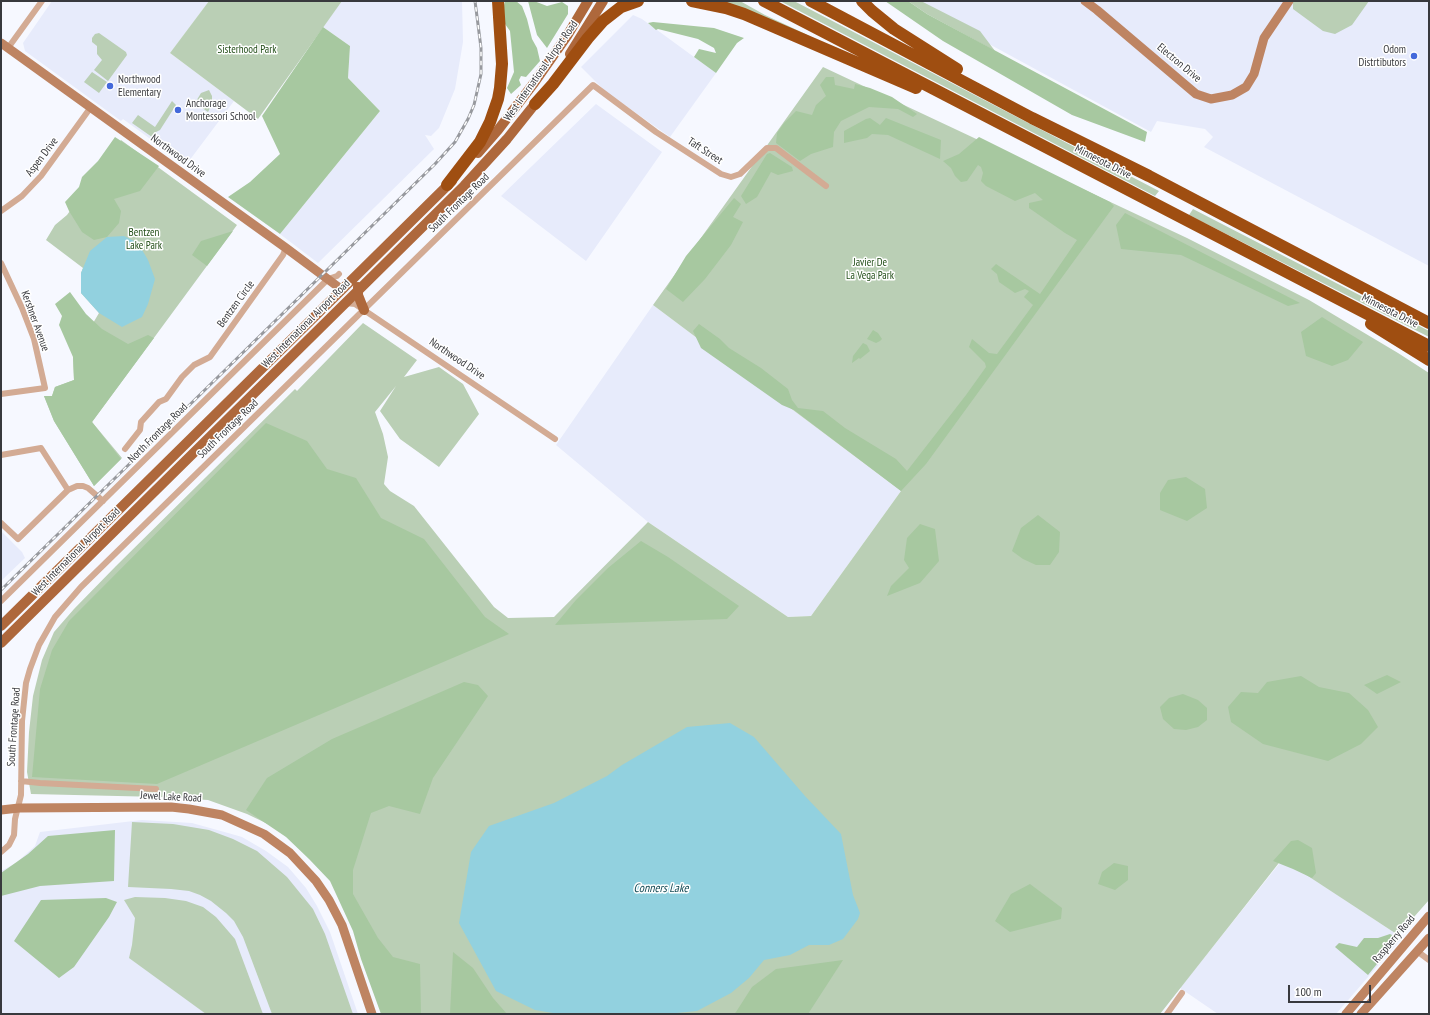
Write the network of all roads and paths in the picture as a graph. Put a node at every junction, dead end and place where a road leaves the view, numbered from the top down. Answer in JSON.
{"nodes":[{"id":1,"x":42,"y":1,"type":"edge"},
{"id":2,"x":498,"y":1,"type":"edge"},
{"id":3,"x":588,"y":1,"type":"edge"},
{"id":4,"x":603,"y":1,"type":"edge"},
{"id":5,"x":638,"y":1,"type":"edge"},
{"id":6,"x":692,"y":1,"type":"edge"},
{"id":7,"x":764,"y":1,"type":"edge"},
{"id":8,"x":811,"y":1,"type":"edge"},
{"id":9,"x":862,"y":1,"type":"edge"},
{"id":10,"x":1085,"y":1,"type":"edge"},
{"id":11,"x":1289,"y":1,"type":"edge"},
{"id":12,"x":4,"y":45,"type":"edge"},
{"id":13,"x":593,"y":85,"type":"joint"},
{"id":14,"x":535,"y":104,"type":"junction"},
{"id":15,"x":91,"y":107,"type":"junction"},
{"id":16,"x":1032,"y":118,"type":"junction"},
{"id":17,"x":1025,"y":137,"type":"junction"},
{"id":18,"x":447,"y":186,"type":"junction"},
{"id":19,"x":826,"y":186,"type":"dead end"},
{"id":20,"x":1,"y":211,"type":"edge"},
{"id":21,"x":286,"y":248,"type":"junction"},
{"id":22,"x":1,"y":263,"type":"edge"},
{"id":23,"x":368,"y":263,"type":"junction"},
{"id":24,"x":379,"y":270,"type":"junction"},
{"id":25,"x":339,"y":274,"type":"dead end"},
{"id":26,"x":1338,"y":274,"type":"junction"},
{"id":27,"x":328,"y":279,"type":"junction"},
{"id":28,"x":341,"y":289,"type":"junction"},
{"id":29,"x":358,"y":291,"type":"junction"},
{"id":30,"x":1335,"y":298,"type":"junction"},
{"id":31,"x":345,"y":303,"type":"junction"},
{"id":32,"x":364,"y":310,"type":"junction"},
{"id":33,"x":1429,"y":313,"type":"edge"},
{"id":34,"x":1429,"y":323,"type":"edge"},
{"id":35,"x":1429,"y":346,"type":"edge"},
{"id":36,"x":1429,"y":360,"type":"edge"},
{"id":37,"x":1,"y":394,"type":"edge"},
{"id":38,"x":555,"y":439,"type":"dead end"},
{"id":39,"x":125,"y":449,"type":"dead end"},
{"id":40,"x":1,"y":455,"type":"edge"},
{"id":41,"x":68,"y":490,"type":"junction"},
{"id":42,"x":103,"y":502,"type":"junction"},
{"id":43,"x":1,"y":523,"type":"edge"},
{"id":44,"x":1,"y":601,"type":"edge"},
{"id":45,"x":1,"y":626,"type":"edge"},
{"id":46,"x":1,"y":643,"type":"edge"},
{"id":47,"x":21,"y":781,"type":"junction"},
{"id":48,"x":156,"y":789,"type":"dead end"},
{"id":49,"x":19,"y":808,"type":"junction"},
{"id":50,"x":1,"y":810,"type":"edge"},
{"id":51,"x":1,"y":852,"type":"edge"},
{"id":52,"x":1429,"y":916,"type":"edge"},
{"id":53,"x":1429,"y":938,"type":"edge"},
{"id":54,"x":1417,"y":951,"type":"junction"},
{"id":55,"x":1429,"y":960,"type":"edge"},
{"id":56,"x":1182,"y":993,"type":"dead end"},
{"id":57,"x":372,"y":1014,"type":"edge"},
{"id":58,"x":1167,"y":1014,"type":"edge"},
{"id":59,"x":1346,"y":1014,"type":"edge"},
{"id":60,"x":1361,"y":1014,"type":"edge"}],
"edges":[{"from":1,"to":12,"type":"street"},
{"from":2,"to":18,"type":"highway"},
{"from":3,"to":18,"type":"main road","name":"West International Airport Road"},
{"from":4,"to":14,"type":"main road","name":"West International Airport Road"},
{"from":5,"to":14,"type":"highway"},
{"from":6,"to":17,"type":"highway"},
{"from":7,"to":17,"type":"highway","name":"Minnesota Drive"},
{"from":8,"to":16,"type":"highway","name":"Minnesota Drive"},
{"from":9,"to":16,"type":"highway"},
{"from":10,"to":11,"type":"main road","name":"Electron Drive"},
{"from":12,"to":15,"type":"main road","name":"Northwood Drive"},
{"from":13,"to":19,"type":"street","name":"Taft Street"},
{"from":13,"to":32,"type":"street","name":"South Frontage Road"},
{"from":14,"to":24,"type":"main road","name":"West International Airport Road"},
{"from":15,"to":20,"type":"street","name":"Aspen Drive"},
{"from":15,"to":21,"type":"main road","name":"Northwood Drive"},
{"from":16,"to":26,"type":"highway","name":"Minnesota Drive"},
{"from":17,"to":30,"type":"highway","name":"Minnesota Drive"},
{"from":18,"to":23,"type":"main road","name":"West International Airport Road"},
{"from":21,"to":27,"type":"main road","name":"Northwood Drive"},
{"from":21,"to":39,"type":"street","name":"Bentzen Circle"},
{"from":22,"to":37,"type":"street","name":"Kershner Avenue"},
{"from":23,"to":28,"type":"main road","name":"West International Airport Road"},
{"from":23,"to":29,"type":"main road"},
{"from":24,"to":29,"type":"main road","name":"West International Airport Road"},
{"from":24,"to":32,"type":"main road"},
{"from":25,"to":27,"type":"street"},
{"from":26,"to":33,"type":"highway"},
{"from":26,"to":34,"type":"highway","name":"Minnesota Drive"},
{"from":27,"to":28,"type":"main road","name":"Northwood Drive"},
{"from":27,"to":42,"type":"street","name":"North Frontage Road"},
{"from":28,"to":45,"type":"main road","name":"West International Airport Road"},
{"from":29,"to":31,"type":"main road","name":"West International Airport Road"},
{"from":29,"to":32,"type":"main road"},
{"from":30,"to":35,"type":"highway","name":"Minnesota Drive"},
{"from":30,"to":36,"type":"highway"},
{"from":31,"to":32,"type":"street","name":"Northwood Drive"},
{"from":31,"to":46,"type":"main road","name":"West International Airport Road"},
{"from":32,"to":38,"type":"street","name":"Northwood Drive"},
{"from":32,"to":47,"type":"street","name":"South Frontage Road"},
{"from":40,"to":41,"type":"street"},
{"from":41,"to":42,"type":"street"},
{"from":41,"to":43,"type":"street"},
{"from":42,"to":44,"type":"street","name":"North Frontage Road"},
{"from":47,"to":48,"type":"street"},
{"from":47,"to":49,"type":"street","name":"South Frontage Road"},
{"from":49,"to":50,"type":"main road","name":"Jewel Lake Road"},
{"from":49,"to":51,"type":"street","name":"South Frontage Road"},
{"from":49,"to":57,"type":"main road","name":"Jewel Lake Road"},
{"from":52,"to":59,"type":"main road","name":"Raspberry Road"},
{"from":53,"to":54,"type":"main road"},
{"from":54,"to":55,"type":"street"},
{"from":54,"to":60,"type":"main road"},
{"from":56,"to":58,"type":"street"}]}
